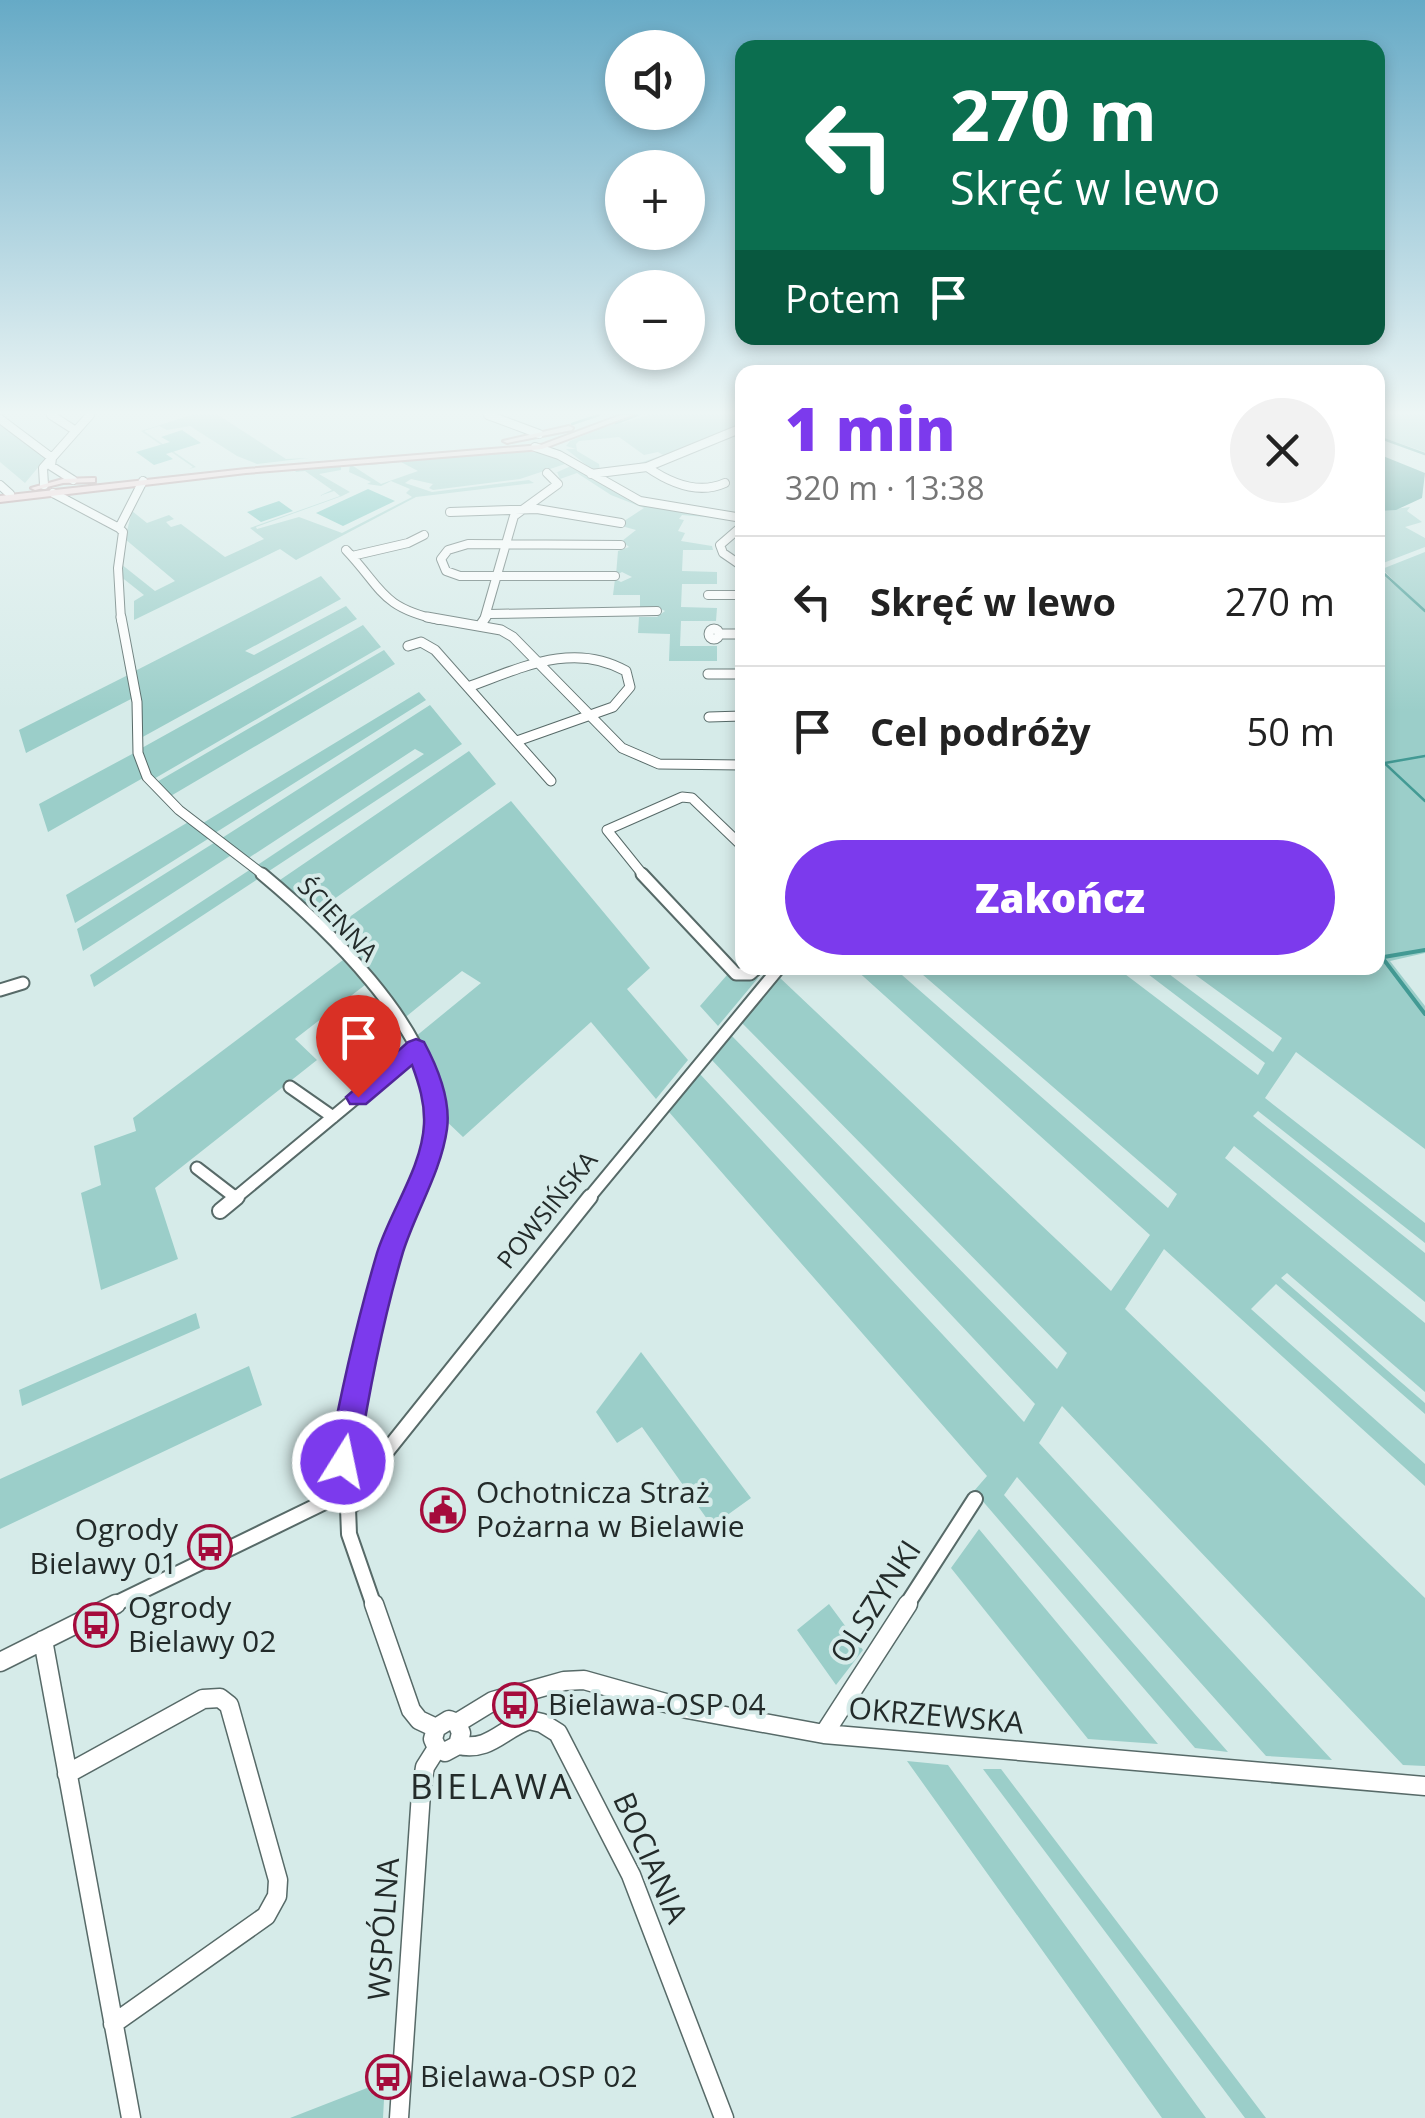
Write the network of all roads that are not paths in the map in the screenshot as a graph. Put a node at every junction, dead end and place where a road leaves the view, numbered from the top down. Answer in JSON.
{"nodes":[{"id":1,"x":96,"y":514,"type":"edge"},
{"id":2,"x":127,"y":514,"type":"edge"},
{"id":3,"x":516,"y":514,"type":"edge"},
{"id":4,"x":590,"y":514,"type":"edge"},
{"id":5,"x":707,"y":514,"type":"edge"},
{"id":6,"x":735,"y":517,"type":"edge"},
{"id":7,"x":621,"y":523,"type":"dead end"},
{"id":8,"x":120,"y":528,"type":"junction"},
{"id":9,"x":735,"y":532,"type":"edge"},
{"id":10,"x":424,"y":535,"type":"dead end"},
{"id":11,"x":505,"y":543,"type":"junction"},
{"id":12,"x":620,"y":545,"type":"dead end"},
{"id":13,"x":735,"y":559,"type":"edge"},
{"id":14,"x":715,"y":560,"type":"dead end"},
{"id":15,"x":735,"y":560,"type":"edge"},
{"id":16,"x":614,"y":576,"type":"dead end"},
{"id":17,"x":498,"y":577,"type":"junction"},
{"id":18,"x":708,"y":595,"type":"dead end"},
{"id":19,"x":735,"y":595,"type":"edge"},
{"id":20,"x":657,"y":610,"type":"dead end"},
{"id":21,"x":489,"y":614,"type":"junction"},
{"id":22,"x":481,"y":624,"type":"junction"},
{"id":23,"x":721,"y":634,"type":"dead end"},
{"id":24,"x":735,"y":634,"type":"edge"},
{"id":25,"x":408,"y":646,"type":"dead end"},
{"id":26,"x":538,"y":663,"type":"junction"},
{"id":27,"x":708,"y":674,"type":"dead end"},
{"id":28,"x":735,"y":674,"type":"edge"},
{"id":29,"x":468,"y":687,"type":"junction"},
{"id":30,"x":589,"y":716,"type":"junction"},
{"id":31,"x":708,"y":716,"type":"dead end"},
{"id":32,"x":735,"y":716,"type":"edge"},
{"id":33,"x":517,"y":742,"type":"junction"},
{"id":34,"x":735,"y":764,"type":"edge"},
{"id":35,"x":552,"y":780,"type":"dead end"},
{"id":36,"x":735,"y":829,"type":"edge"},
{"id":37,"x":728,"y":832,"type":"junction"},
{"id":38,"x":735,"y":839,"type":"edge"},
{"id":39,"x":735,"y":973,"type":"edge"},
{"id":40,"x":773,"y":975,"type":"edge"},
{"id":41,"x":23,"y":982,"type":"dead end"},
{"id":42,"x":0,"y":990,"type":"edge"},
{"id":43,"x":416,"y":1048,"type":"junction"},
{"id":44,"x":290,"y":1087,"type":"dead end"},
{"id":45,"x":333,"y":1117,"type":"junction"},
{"id":46,"x":197,"y":1168,"type":"dead end"},
{"id":47,"x":236,"y":1198,"type":"junction"},
{"id":48,"x":220,"y":1211,"type":"dead end"},
{"id":49,"x":346,"y":1495,"type":"junction"},
{"id":50,"x":974,"y":1499,"type":"dead end"},
{"id":51,"x":43,"y":1640,"type":"junction"},
{"id":52,"x":0,"y":1662,"type":"edge"},
{"id":53,"x":457,"y":1723,"type":"junction"},
{"id":54,"x":824,"y":1734,"type":"junction"},
{"id":55,"x":436,"y":1738,"type":"junction"},
{"id":56,"x":458,"y":1745,"type":"junction"},
{"id":57,"x":67,"y":1774,"type":"junction"},
{"id":58,"x":1425,"y":1786,"type":"edge"},
{"id":59,"x":113,"y":2024,"type":"junction"},
{"id":60,"x":132,"y":2118,"type":"edge"},
{"id":61,"x":399,"y":2118,"type":"edge"},
{"id":62,"x":724,"y":2118,"type":"edge"}],
"edges":[{"from":1,"to":8,"type":"street"},
{"from":2,"to":8,"type":"street","name":"ŚCIENNA"},
{"from":3,"to":11,"type":"street"},
{"from":4,"to":7,"type":"street"},
{"from":5,"to":6,"type":"street"},
{"from":8,"to":43,"type":"street","name":"ŚCIENNA"},
{"from":9,"to":13,"type":"street"},
{"from":10,"to":22,"type":"street"},
{"from":11,"to":12,"type":"street"},
{"from":11,"to":17,"type":"street"},
{"from":11,"to":17,"type":"street"},
{"from":14,"to":15,"type":"street"},
{"from":16,"to":17,"type":"street"},
{"from":17,"to":21,"type":"street"},
{"from":18,"to":19,"type":"street"},
{"from":20,"to":21,"type":"street"},
{"from":21,"to":22,"type":"street"},
{"from":22,"to":26,"type":"street"},
{"from":23,"to":24,"type":"street"},
{"from":25,"to":29,"type":"street"},
{"from":26,"to":29,"type":"street"},
{"from":26,"to":30,"type":"street"},
{"from":26,"to":30,"type":"street"},
{"from":27,"to":28,"type":"street"},
{"from":29,"to":33,"type":"street"},
{"from":30,"to":33,"type":"street"},
{"from":30,"to":34,"type":"street"},
{"from":31,"to":32,"type":"street"},
{"from":33,"to":35,"type":"street"},
{"from":36,"to":37,"type":"street"},
{"from":37,"to":38,"type":"street"},
{"from":37,"to":39,"type":"street"},
{"from":40,"to":49,"type":"street","name":"POWSIŃSKA"},
{"from":41,"to":42,"type":"street"},
{"from":43,"to":45,"type":"street"},
{"from":43,"to":49,"type":"street","name":"ŚCIENNA"},
{"from":44,"to":45,"type":"street"},
{"from":45,"to":47,"type":"street"},
{"from":46,"to":47,"type":"street"},
{"from":47,"to":48,"type":"street"},
{"from":49,"to":51,"type":"street","name":"POWSIŃSKA"},
{"from":49,"to":55,"type":"street"},
{"from":50,"to":54,"type":"street","name":"OLSZYNKI"},
{"from":51,"to":52,"type":"street","name":"POWSIŃSKA"},
{"from":51,"to":57,"type":"street"},
{"from":53,"to":54,"type":"street","name":"OKRZEWSKA"},
{"from":53,"to":55,"type":"street","name":"OKRZEWSKA"},
{"from":53,"to":56,"type":"street"},
{"from":54,"to":58,"type":"street","name":"OKRZEWSKA"},
{"from":55,"to":56,"type":"street"},
{"from":55,"to":61,"type":"street","name":"WSPÓLNA"},
{"from":56,"to":62,"type":"street","name":"BOCIANIA"},
{"from":57,"to":59,"type":"street"},
{"from":57,"to":59,"type":"street"},
{"from":59,"to":60,"type":"street"}]}
